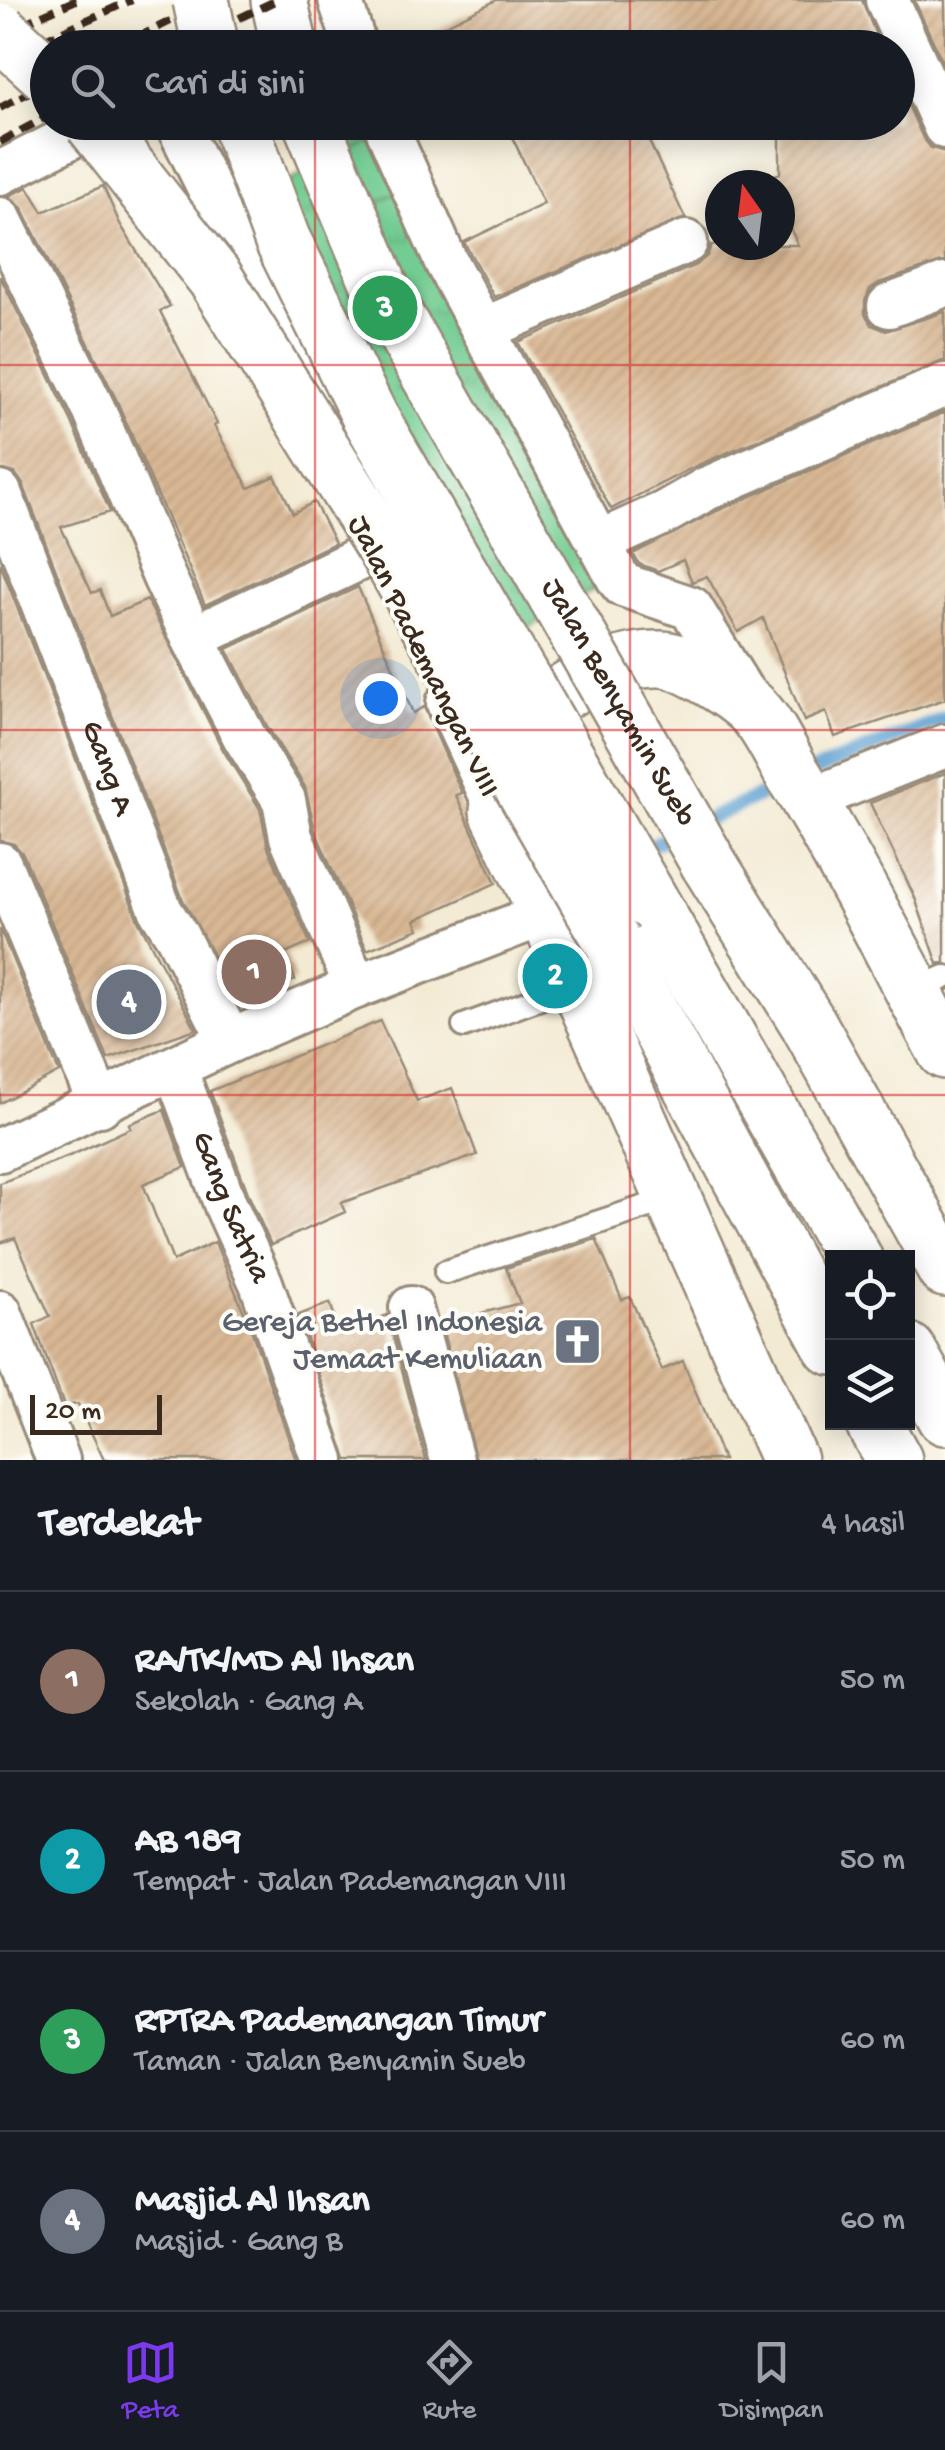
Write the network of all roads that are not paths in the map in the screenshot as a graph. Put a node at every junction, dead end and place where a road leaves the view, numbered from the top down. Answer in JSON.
{"nodes":[{"id":1,"x":201,"y":0,"type":"edge"},
{"id":2,"x":279,"y":0,"type":"edge"},
{"id":3,"x":340,"y":0,"type":"edge"},
{"id":4,"x":887,"y":0,"type":"edge"},
{"id":5,"x":208,"y":30,"type":"edge"},
{"id":6,"x":286,"y":30,"type":"edge"},
{"id":7,"x":350,"y":30,"type":"edge"},
{"id":8,"x":901,"y":30,"type":"edge"},
{"id":9,"x":0,"y":31,"type":"edge"},
{"id":10,"x":30,"y":58,"type":"edge"},
{"id":11,"x":915,"y":61,"type":"edge"},
{"id":12,"x":945,"y":127,"type":"edge"},
{"id":13,"x":62,"y":140,"type":"edge"},
{"id":14,"x":110,"y":140,"type":"edge"},
{"id":15,"x":185,"y":140,"type":"edge"},
{"id":16,"x":246,"y":140,"type":"edge"},
{"id":17,"x":318,"y":140,"type":"edge"},
{"id":18,"x":392,"y":140,"type":"edge"},
{"id":19,"x":0,"y":173,"type":"edge"},
{"id":20,"x":0,"y":219,"type":"edge"},
{"id":21,"x":686,"y":242,"type":"dead end"},
{"id":22,"x":945,"y":285,"type":"edge"},
{"id":23,"x":889,"y":306,"type":"dead end"},
{"id":24,"x":484,"y":328,"type":"junction"},
{"id":25,"x":945,"y":384,"type":"edge"},
{"id":26,"x":0,"y":493,"type":"edge"},
{"id":27,"x":600,"y":542,"type":"junction"},
{"id":28,"x":367,"y":555,"type":"junction"},
{"id":29,"x":193,"y":638,"type":"junction"},
{"id":30,"x":754,"y":712,"type":"junction"},
{"id":31,"x":945,"y":746,"type":"edge"},
{"id":32,"x":810,"y":800,"type":"junction"},
{"id":33,"x":498,"y":811,"type":"junction"},
{"id":34,"x":0,"y":864,"type":"edge"},
{"id":35,"x":548,"y":913,"type":"junction"},
{"id":36,"x":349,"y":971,"type":"junction"},
{"id":37,"x":579,"y":984,"type":"junction"},
{"id":38,"x":929,"y":984,"type":"edge"},
{"id":39,"x":464,"y":1026,"type":"dead end"},
{"id":40,"x":224,"y":1029,"type":"junction"},
{"id":41,"x":945,"y":1051,"type":"edge"},
{"id":42,"x":176,"y":1068,"type":"junction"},
{"id":43,"x":94,"y":1090,"type":"junction"},
{"id":44,"x":1,"y":1148,"type":"edge"},
{"id":45,"x":673,"y":1198,"type":"junction"},
{"id":46,"x":849,"y":1250,"type":"edge"},
{"id":47,"x":945,"y":1269,"type":"edge"},
{"id":48,"x":446,"y":1272,"type":"dead end"},
{"id":49,"x":411,"y":1308,"type":"dead end"},
{"id":50,"x":0,"y":1312,"type":"edge"},
{"id":51,"x":828,"y":1340,"type":"edge"},
{"id":52,"x":915,"y":1363,"type":"edge"},
{"id":53,"x":945,"y":1417,"type":"edge"},
{"id":54,"x":878,"y":1430,"type":"edge"},
{"id":55,"x":58,"y":1460,"type":"edge"},
{"id":56,"x":322,"y":1460,"type":"edge"},
{"id":57,"x":452,"y":1460,"type":"edge"},
{"id":58,"x":789,"y":1460,"type":"edge"},
{"id":59,"x":894,"y":1460,"type":"edge"}],
"edges":[{"from":1,"to":5,"type":"main road","bridge":true},
{"from":2,"to":6,"type":"main road"},
{"from":3,"to":7,"type":"street"},
{"from":4,"to":8,"type":"street"},
{"from":9,"to":10,"type":"main road","bridge":true},
{"from":11,"to":12,"type":"street"},
{"from":13,"to":19,"type":"street"},
{"from":14,"to":51,"type":"main road","bridge":true},
{"from":15,"to":28,"type":"street","name":"Jalan Pademangan VIII"},
{"from":16,"to":46,"type":"main road","bridge":true},
{"from":17,"to":47,"type":"main road","name":"Jalan Benyamin Sueb","bridge":true},
{"from":18,"to":24,"type":"street"},
{"from":20,"to":29,"type":"street"},
{"from":21,"to":24,"type":"street"},
{"from":22,"to":23,"type":"street"},
{"from":24,"to":27,"type":"street"},
{"from":25,"to":27,"type":"street"},
{"from":26,"to":40,"type":"street","name":"Gang A"},
{"from":27,"to":30,"type":"street"},
{"from":28,"to":29,"type":"street"},
{"from":28,"to":33,"type":"street","name":"Jalan Pademangan VIII"},
{"from":29,"to":36,"type":"street"},
{"from":30,"to":32,"type":"main road"},
{"from":30,"to":33,"type":"main road","name":"Jalan Pademangan VIII"},
{"from":31,"to":32,"type":"street"},
{"from":32,"to":38,"type":"main road"},
{"from":33,"to":35,"type":"main road","name":"Jalan Pademangan VIII"},
{"from":34,"to":43,"type":"street"},
{"from":35,"to":36,"type":"street"},
{"from":35,"to":37,"type":"main road","name":"Jalan Pademangan VIII"},
{"from":36,"to":40,"type":"street"},
{"from":37,"to":39,"type":"lane"},
{"from":37,"to":45,"type":"main road","name":"Jalan Pademangan VIII"},
{"from":38,"to":41,"type":"main road"},
{"from":40,"to":42,"type":"street"},
{"from":42,"to":43,"type":"street"},
{"from":42,"to":56,"type":"street","name":"Gang Satria"},
{"from":43,"to":44,"type":"street"},
{"from":45,"to":48,"type":"lane"},
{"from":45,"to":58,"type":"main road","name":"Jalan Pademangan VIII"},
{"from":49,"to":57,"type":"street"},
{"from":50,"to":55,"type":"street"},
{"from":52,"to":53,"type":"main road"},
{"from":54,"to":59,"type":"main road"}]}
